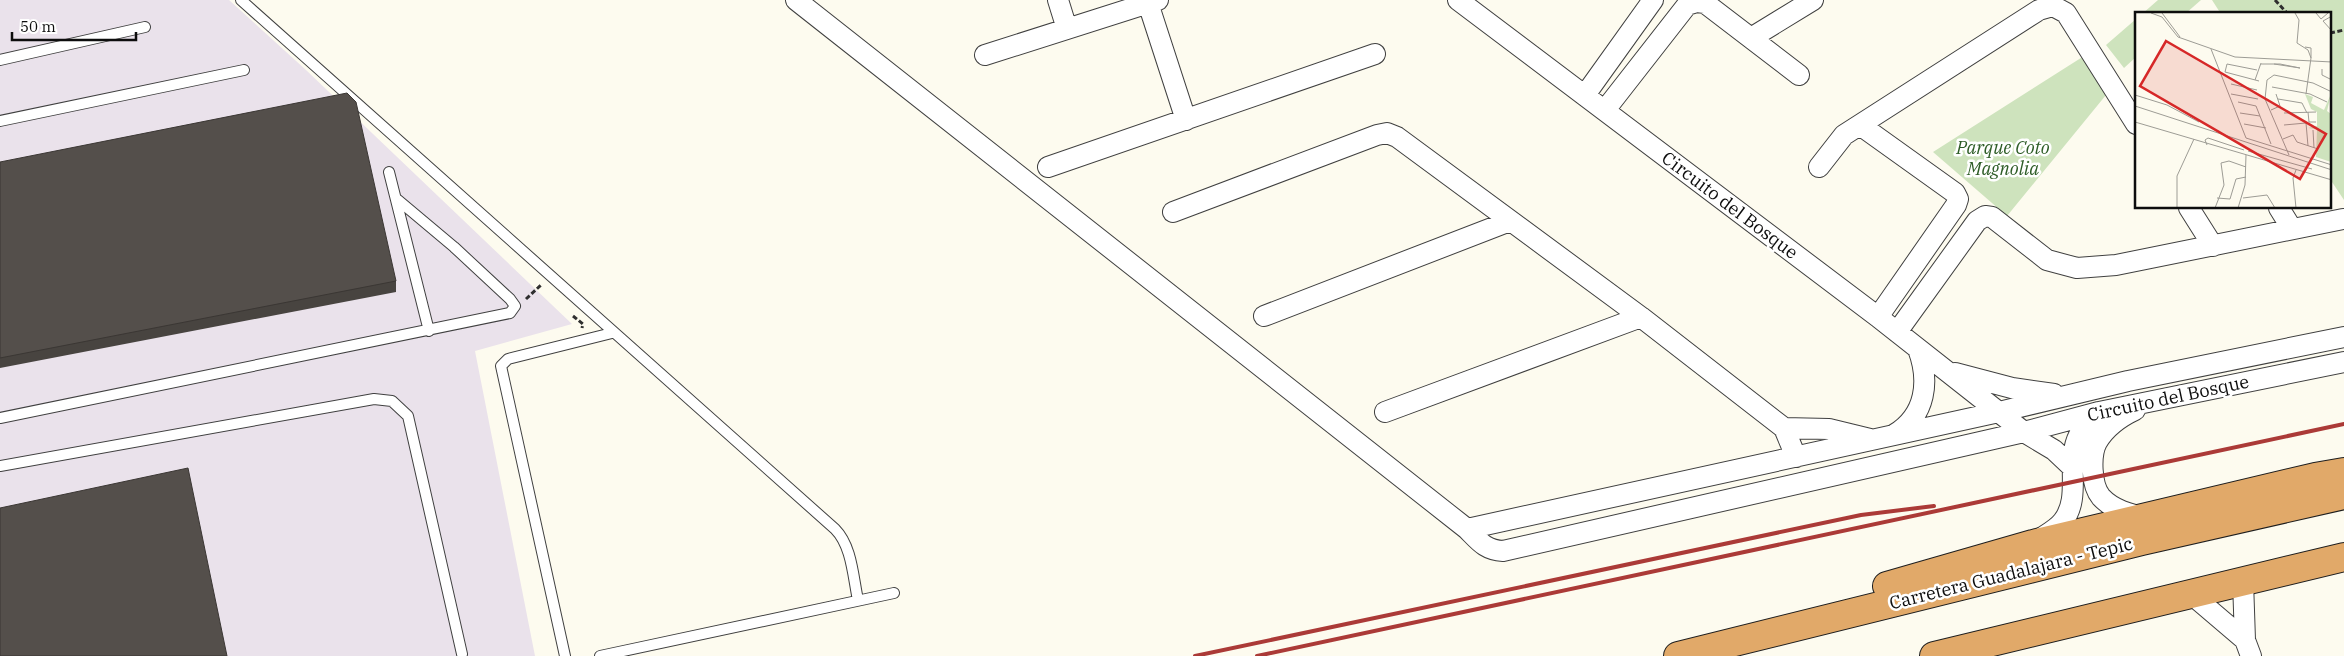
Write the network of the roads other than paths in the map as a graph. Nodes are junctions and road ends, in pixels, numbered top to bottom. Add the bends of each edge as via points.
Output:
1 (241, 0) edge
2 (796, 0) edge
3 (1058, 0) edge
4 (1458, 0) edge
5 (1653, 0) edge
6 (1813, 0) edge
7 (1153, 2) edge
8 (145, 27) dead end
9 (1067, 29) junction
10 (1752, 38) junction
11 (1375, 54) dead end
12 (985, 56) dead end
13 (0, 60) edge
14 (244, 70) dead end
15 (1799, 75) dead end
16 (1584, 95) junction
17 (1605, 110) junction
18 (1186, 120) junction
19 (0, 121) edge
20 (2135, 122) edge
21 (1860, 125) junction
22 (1819, 167) dead end
23 (1048, 168) dead end
24 (389, 172) dead end
25 (398, 200) junction
26 (2190, 209) edge
27 (2280, 209) edge
28 (1173, 212) dead end
29 (2342, 219) dead end
30 (1510, 221) junction
31 (2292, 229) junction
32 (2213, 246) junction
33 (1264, 316) dead end
34 (1641, 317) junction
35 (1878, 317) junction
36 (429, 331) junction
37 (1897, 332) junction
38 (612, 333) junction
39 (2344, 337) edge
40 (1918, 349) junction
41 (2344, 362) edge
42 (1944, 369) junction
43 (2171, 372) junction
44 (2076, 393) junction
45 (2154, 400) junction
46 (1385, 412) dead end
47 (1999, 412) junction
48 (2099, 412) junction
49 (0, 418) edge
50 (1784, 428) junction
51 (2024, 432) junction
52 (1883, 438) junction
53 (1796, 457) junction
54 (0, 466) edge
55 (2072, 467) junction
56 (2344, 472) edge
57 (2344, 495) edge
58 (2156, 516) junction
59 (1467, 529) junction
60 (2033, 544) junction
61 (2344, 557) edge
62 (2242, 581) junction
63 (894, 593) dead end
64 (2191, 594) junction
65 (858, 600) junction
66 (1705, 648) junction
67 (2248, 648) edge
68 (462, 654) dead end
69 (565, 656) edge
70 (600, 656) edge
71 (1678, 656) edge
72 (1934, 656) edge

1 - 38 lane
2 - 59 street
3 - 9 street
4 - 16 street, Circuito del Bosque
5 - 16 street
6 - 10 street
7 - 9 street
7 - 18 street
8 - 13 lane
9 - 12 street
10 - 15 street
10 - 17 street via 1705,3 1687,5
11 - 18 street
14 - 19 lane
16 - 17 street, Circuito del Bosque
17 - 35 street, Circuito del Bosque
18 - 23 street
20 - 21 street via 2066,13 2054,6 2039,10
21 - 22 street via 1844,135
21 - 35 street via 1956,193 1958,198
24 - 25 lane
25 - 36 lane
25 - 36 lane via 454,247 515,306 510,313
26 - 32 street
27 - 31 street
28 - 30 street via 1377,134 1387,133 1397,137
29 - 31 street
30 - 33 street
30 - 34 street
31 - 32 street
32 - 37 street via 2116,265 2077,268 2047,260 1985,216 1977,221
34 - 46 street
34 - 50 street
35 - 37 street, Circuito del Bosque
36 - 49 lane
37 - 40 street, Circuito del Bosque
38 - 65 lane via 842,536
38 - 69 lane via 508,359 500,366
39 - 43 street, Circuito del Bosque
40 - 42 street, Circuito del Bosque
40 - 52 street via 1926,381 1923,398 1906,427
41 - 45 street, Circuito del Bosque
42 - 44 street via 2046,395
42 - 47 street, Circuito del Bosque
43 - 44 street, Circuito del Bosque
43 - 48 street via 2132,390
44 - 47 street, Circuito del Bosque
45 - 48 street, Circuito del Bosque
45 - 58 street via 2122,416 2105,430 2092,455 2092,469 2100,496 2128,513
47 - 51 street, Circuito del Bosque
47 - 52 street
48 - 51 street, Circuito del Bosque
48 - 55 street via 2079,435
50 - 52 street via 1829,429
50 - 53 street
51 - 55 street via 2054,450
51 - 59 street via 1503,551 1485,547
52 - 53 street
53 - 59 street
54 - 68 lane via 374,399 392,401 408,416
55 - 60 street via 2070,508 2059,525
56 - 58 highway
57 - 66 highway, Carretera Guadalajara - Tepic
58 - 60 highway
60 - 66 highway via 1816,606
61 - 62 highway
62 - 64 highway
62 - 67 street
63 - 65 lane
64 - 67 street
64 - 72 highway
65 - 70 lane
66 - 71 highway, Carretera Guadalajara - Tepic

